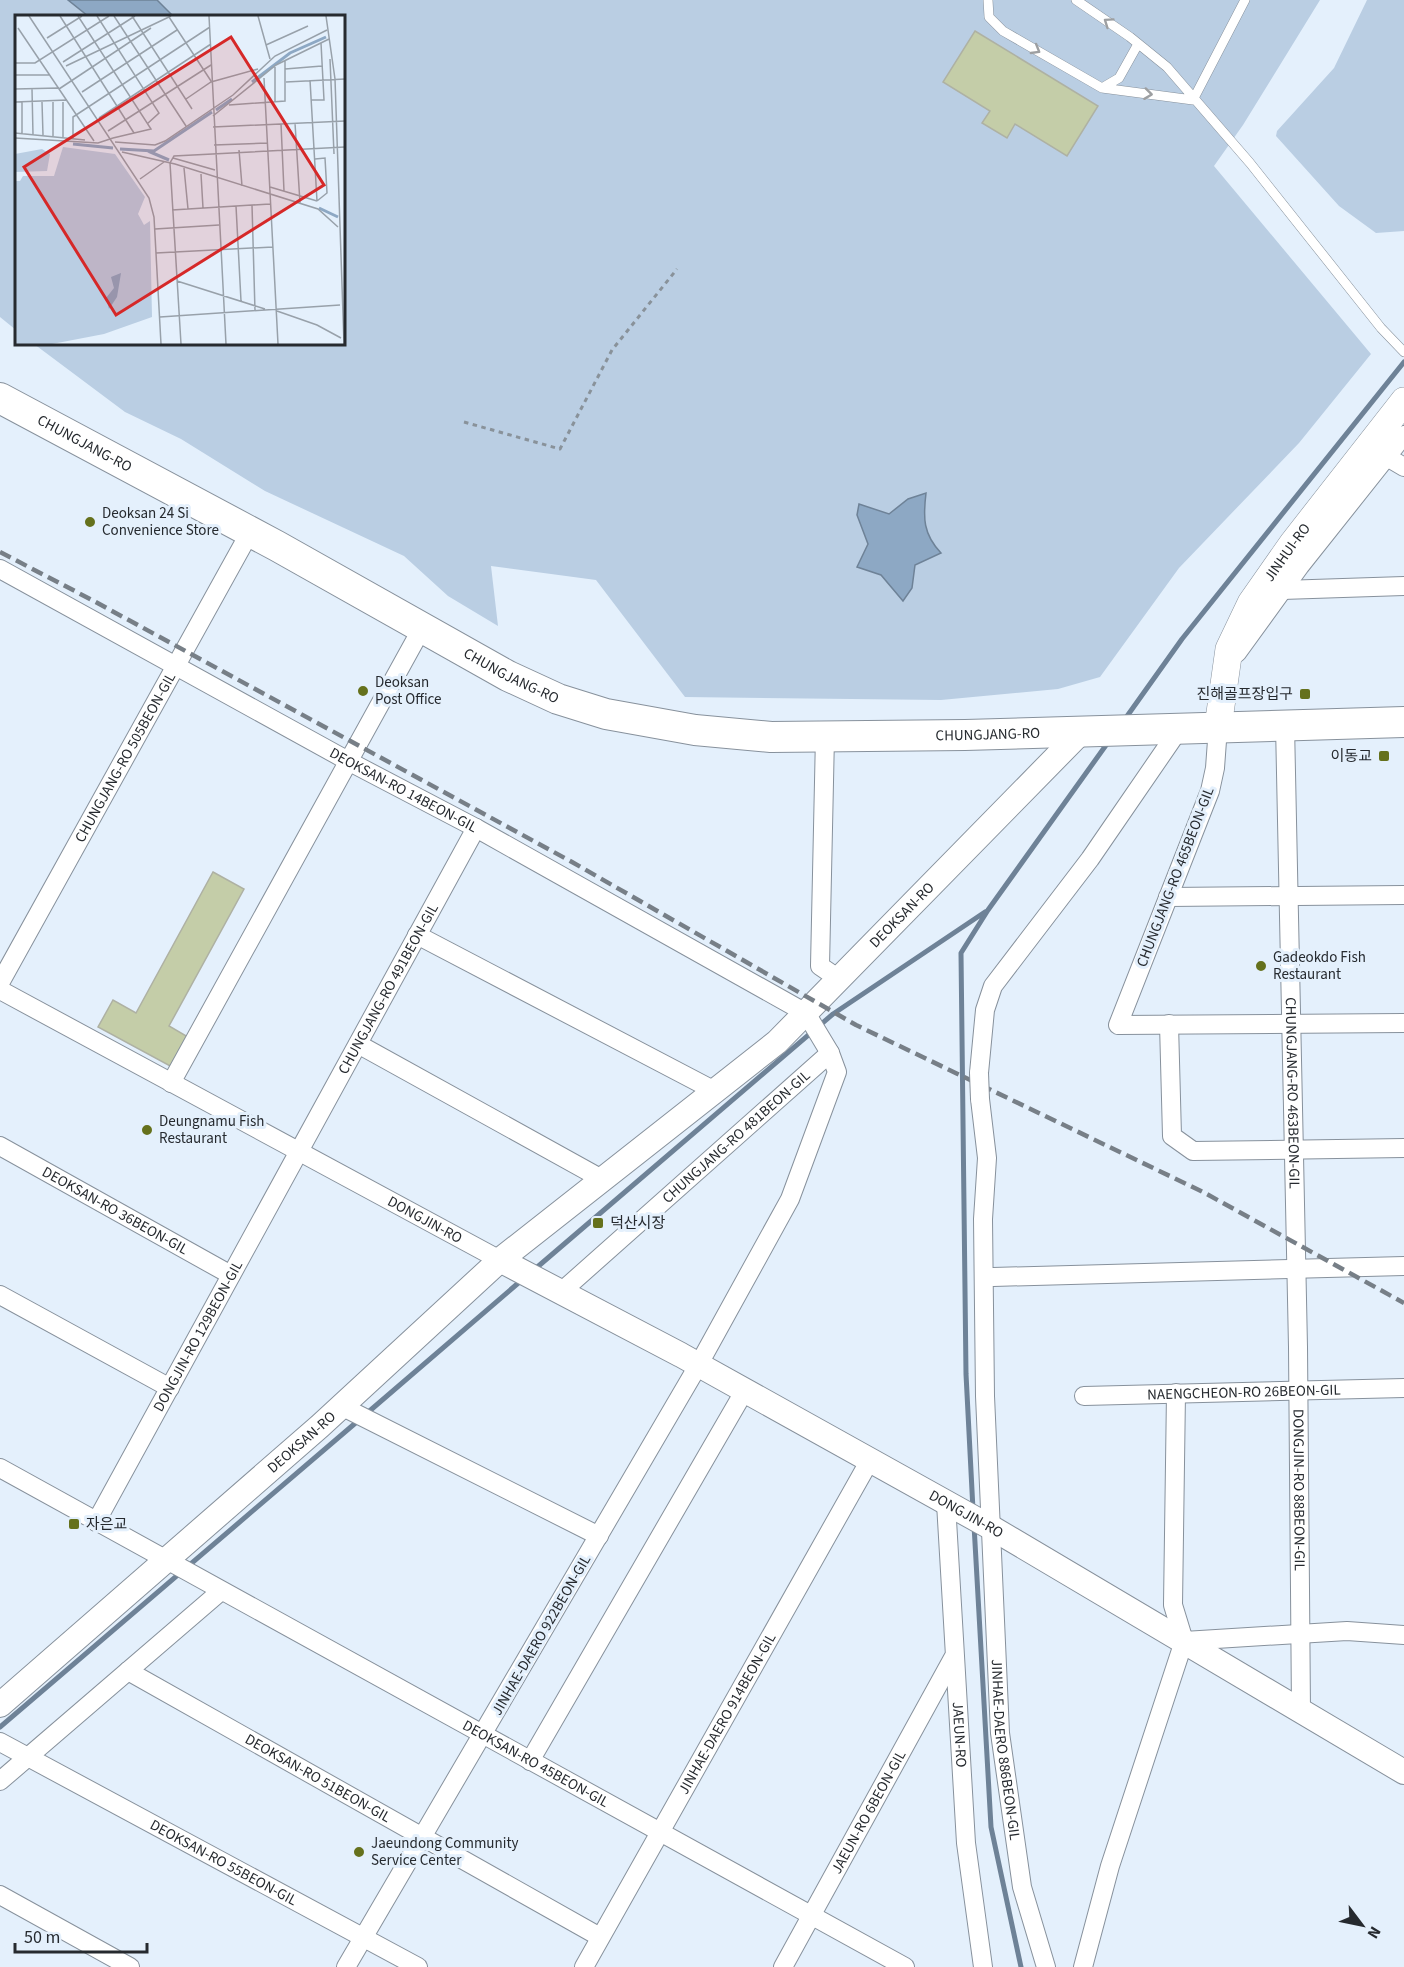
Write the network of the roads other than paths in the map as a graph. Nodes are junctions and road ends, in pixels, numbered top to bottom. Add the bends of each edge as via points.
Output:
1 (1076, 0) edge
2 (1245, 0) edge
3 (985, 1) edge
4 (1138, 44) junction
5 (1102, 88) junction
6 (1193, 100) junction
7 (1400, 348) edge
8 (0, 398) edge
9 (1404, 401) edge
10 (1404, 435) edge
11 (1387, 457) junction
12 (1404, 468) edge
13 (250, 532) junction
14 (0, 569) edge
15 (1404, 586) edge
16 (1282, 591) junction
17 (422, 628) junction
18 (177, 664) junction
19 (1224, 671) junction
20 (1404, 722) edge
21 (1285, 725) junction
22 (1218, 727) junction
23 (1176, 728) junction
24 (1082, 731) junction
25 (825, 736) junction
26 (350, 762) junction
27 (476, 828) junction
28 (1404, 895) edge
29 (1289, 896) junction
30 (1168, 897) junction
31 (417, 935) junction
32 (839, 979) junction
33 (0, 983) edge
34 (0, 990) edge
35 (806, 1013) junction
36 (1404, 1023) edge
37 (1169, 1024) junction
38 (1291, 1024) junction
39 (358, 1044) junction
40 (830, 1053) junction
41 (171, 1083) junction
42 (715, 1090) junction
43 (0, 1146) edge
44 (1404, 1148) edge
45 (1294, 1150) junction
46 (299, 1152) junction
47 (602, 1179) junction
48 (1296, 1243) joint
49 (500, 1260) junction
50 (1404, 1266) edge
51 (1296, 1269) junction
52 (231, 1275) junction
53 (993, 1277) dead end
54 (561, 1292) junction
55 (0, 1295) edge
56 (690, 1360) junction
57 (170, 1388) junction
58 (1404, 1388) edge
59 (1299, 1389) junction
60 (746, 1390) junction
61 (1176, 1393) junction
62 (1084, 1396) dead end
63 (341, 1406) junction
64 (870, 1460) junction
65 (0, 1468) edge
66 (946, 1503) junction
67 (96, 1522) junction
68 (992, 1528) junction
69 (599, 1536) junction
70 (167, 1561) junction
71 (221, 1590) junction
72 (1301, 1634) junction
73 (1404, 1635) edge
74 (1184, 1641) junction
75 (953, 1658) junction
76 (128, 1671) junction
77 (0, 1705) edge
78 (1301, 1711) junction
79 (482, 1734) junction
80 (0, 1742) edge
81 (28, 1757) junction
82 (530, 1761) junction
83 (1404, 1772) edge
84 (0, 1781) edge
85 (660, 1832) junction
86 (422, 1837) junction
87 (0, 1895) edge
88 (811, 1915) junction
89 (600, 1937) junction
90 (363, 1938) junction
91 (130, 1967) edge
92 (346, 1967) edge
93 (418, 1967) edge
94 (584, 1967) edge
95 (783, 1967) edge
96 (905, 1967) edge
97 (983, 1967) edge
98 (1046, 1967) edge
99 (1083, 1967) edge

4 -> 1 lane
2 - 6 lane
3 -> 5 lane via 989,17 1003,31
4 - 5 lane via 1119,78
4 - 6 lane via 1167,67
5 -> 6 lane
6 - 7 lane via 1250,163
8 - 13 main road, CHUNGJANG-RO
9 - 19 main road, JINHUI-RO via 1251,603 1229,649
10 - 11 street
11 - 12 street
11 - 16 street
13 - 17 main road, CHUNGJANG-RO
13 - 18 street, CHUNGJANG-RO 505BEON-GIL
14 - 18 street, DEOKSAN-RO 14BEON-GIL
15 - 16 street
16 - 19 street
17 - 25 main road, CHUNGJANG-RO via 517,680 582,708 695,730 771,737
17 - 26 street
18 - 26 street, DEOKSAN-RO 14BEON-GIL
18 - 33 street, CHUNGJANG-RO 505BEON-GIL
19 - 22 main road, JINHUI-RO
20 - 21 main road
21 - 22 main road
21 - 29 street, CHUNGJANG-RO 463BEON-GIL
22 - 23 main road
22 - 30 street, CHUNGJANG-RO 465BEON-GIL via 1210,791
23 - 24 main road, CHUNGJANG-RO
23 - 68 street, JINHAE-DAERO 886BEON-GIL, bridge via 1090,859 993,986 984,1010 979,1073 987,1158 983,1292
24 - 25 main road, CHUNGJANG-RO
24 - 32 street, DEOKSAN-RO
25 - 32 street via 820,966
26 - 27 street, DEOKSAN-RO 14BEON-GIL
26 - 41 street
27 - 31 street, CHUNGJANG-RO 491BEON-GIL
27 - 35 street, DEOKSAN-RO 14BEON-GIL
28 - 29 street
29 - 30 street
29 - 38 street, CHUNGJANG-RO 463BEON-GIL
30 - 37 street, CHUNGJANG-RO 465BEON-GIL via 1118,1025
31 - 39 street, CHUNGJANG-RO 491BEON-GIL
31 - 42 street
32 - 35 street, DEOKSAN-RO
34 - 41 street, DONGJIN-RO
35 - 40 street, CHUNGJANG-RO 481BEON-GIL
35 - 42 street, DEOKSAN-RO via 777,1042
36 - 38 street
37 - 38 street
37 - 45 street via 1172,1136 1193,1151
38 - 45 street, CHUNGJANG-RO 463BEON-GIL
39 - 46 street, CHUNGJANG-RO 491BEON-GIL
39 - 47 street
40 - 54 street, CHUNGJANG-RO 481BEON-GIL
40 - 56 street, CHUNGJANG-RO 481BEON-GIL via 837,1072 790,1199
41 - 46 street, DONGJIN-RO
42 - 47 street, DEOKSAN-RO
43 - 52 street, DEOKSAN-RO 36BEON-GIL
44 - 45 street
45 - 48 street, CHUNGJANG-RO 463BEON-GIL
46 - 49 street, DONGJIN-RO
46 - 52 street, DONGJIN-RO 129BEON-GIL
47 - 49 street, DEOKSAN-RO
48 - 51 street, DONGJIN-RO 88BEON-GIL
49 - 54 street, DONGJIN-RO
49 - 63 street, DEOKSAN-RO
50 - 51 street
51 - 53 street
51 - 59 street, DONGJIN-RO 88BEON-GIL
52 - 57 street, DONGJIN-RO 129BEON-GIL
54 - 56 street, DONGJIN-RO
55 - 57 street
56 - 60 street, DONGJIN-RO
56 - 69 street, JINHAE-DAERO 922BEON-GIL
57 - 67 street, DONGJIN-RO 129BEON-GIL
58 - 59 street, NAENGCHEON-RO 26BEON-GIL
59 - 61 street, NAENGCHEON-RO 26BEON-GIL
59 - 72 street, DONGJIN-RO 88BEON-GIL
60 - 64 street, DONGJIN-RO
60 - 82 street
61 - 62 street, NAENGCHEON-RO 26BEON-GIL
61 - 74 street via 1173,1605
63 - 69 street
63 - 70 street, DEOKSAN-RO
64 - 66 street, DONGJIN-RO
64 - 85 street, JINHAE-DAERO 914BEON-GIL
65 - 67 street, DEOKSAN-RO 45BEON-GIL
66 - 68 street, DONGJIN-RO
66 - 75 street, JAEUN-RO
67 - 70 street, DEOKSAN-RO 45BEON-GIL
68 - 74 street, DONGJIN-RO
68 - 98 street, JINHAE-DAERO 886BEON-GIL via 1000,1733 1022,1887
69 - 79 street, JINHAE-DAERO 922BEON-GIL
70 - 71 street, DEOKSAN-RO 45BEON-GIL
70 - 77 street, DEOKSAN-RO
71 - 76 street
71 - 79 street, DEOKSAN-RO 45BEON-GIL
72 - 73 street via 1347,1631
72 - 74 street
72 - 78 street, DONGJIN-RO 88BEON-GIL
74 - 78 street, DONGJIN-RO
74 - 99 street via 1110,1866
75 - 88 street, JAEUN-RO 6BEON-GIL
75 - 97 street, JAEUN-RO via 966,1844
76 - 81 street
76 - 86 street, DEOKSAN-RO 51BEON-GIL
78 - 83 street, DONGJIN-RO
79 - 82 street, DEOKSAN-RO 45BEON-GIL
79 - 86 street, JINHAE-DAERO 922BEON-GIL
80 - 81 street, DEOKSAN-RO 55BEON-GIL
81 - 84 street
81 - 90 street, DEOKSAN-RO 55BEON-GIL
82 - 85 street, DEOKSAN-RO 45BEON-GIL
85 - 88 street, DEOKSAN-RO 45BEON-GIL
85 - 89 street, JINHAE-DAERO 914BEON-GIL
86 - 89 street, DEOKSAN-RO 51BEON-GIL
86 - 90 street, JINHAE-DAERO 922BEON-GIL
87 - 91 street
88 - 95 street, JAEUN-RO 6BEON-GIL
88 - 96 street, DEOKSAN-RO 45BEON-GIL
89 - 94 street, JINHAE-DAERO 914BEON-GIL
90 - 92 street, JINHAE-DAERO 922BEON-GIL
90 - 93 street, DEOKSAN-RO 55BEON-GIL

